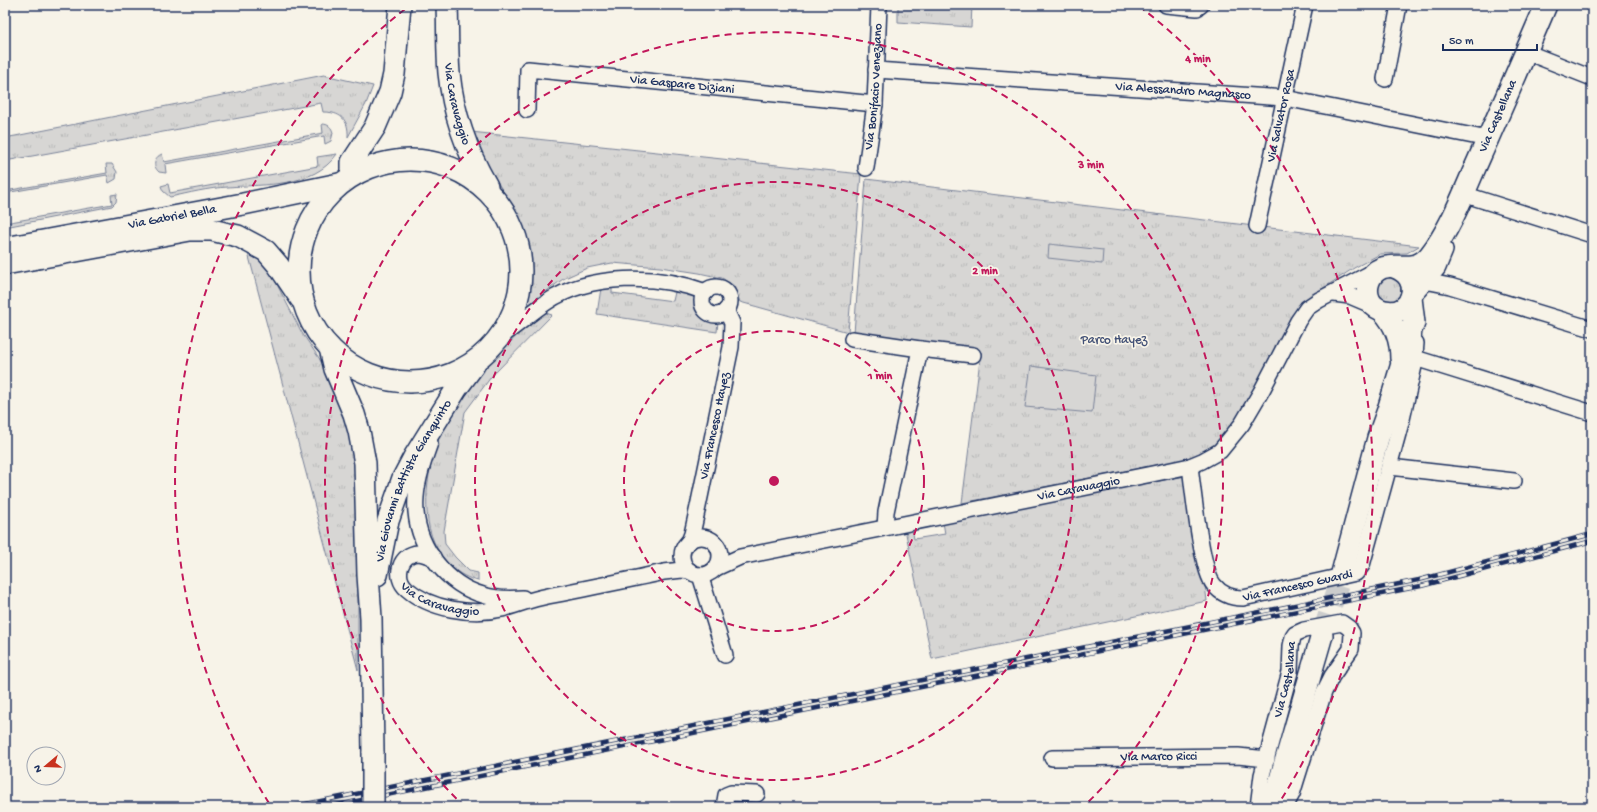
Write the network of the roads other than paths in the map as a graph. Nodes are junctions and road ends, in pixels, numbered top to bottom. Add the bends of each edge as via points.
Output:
1 (396, 5) edge
2 (400, 5) edge
3 (447, 5) edge
4 (879, 5) edge
5 (1166, 5) edge
6 (1201, 5) edge
7 (1305, 5) edge
8 (1399, 5) edge
9 (1546, 5) edge
10 (398, 37) junction
11 (1526, 52) junction
12 (876, 70) junction
13 (1592, 78) edge
14 (1385, 79) dead end
15 (1285, 98) junction
16 (875, 104) junction
17 (527, 110) dead end
18 (1488, 139) junction
19 (866, 168) dead end
20 (346, 180) junction
21 (1463, 194) junction
22 (492, 196) junction
23 (1257, 226) dead end
24 (1448, 226) junction
25 (1592, 235) edge
26 (5, 248) edge
27 (1442, 252) junction
28 (5, 264) edge
29 (1386, 268) junction
30 (1454, 287) junction
31 (1414, 291) junction
32 (1334, 294) junction
33 (303, 301) junction
34 (1379, 309) junction
35 (1592, 329) edge
36 (500, 337) junction
37 (852, 338) dead end
38 (330, 348) junction
39 (920, 349) junction
40 (973, 355) dead end
41 (483, 356) junction
42 (1408, 363) junction
43 (441, 412) junction
44 (1592, 413) edge
45 (1190, 466) junction
46 (1390, 466) junction
47 (1514, 481) dead end
48 (885, 528) junction
49 (689, 542) junction
50 (719, 550) junction
51 (433, 557) junction
52 (740, 557) junction
53 (691, 568) junction
54 (716, 568) junction
55 (1342, 573) tunnel mouth
56 (536, 598) junction
57 (371, 618) junction
58 (1322, 635) tunnel mouth
59 (725, 655) dead end
60 (1052, 758) dead end
61 (1266, 758) junction
62 (757, 794) dead end
63 (373, 807) edge
64 (724, 807) edge
65 (1258, 807) edge
66 (1272, 807) edge
67 (1285, 807) edge

1 - 10 main road
2 - 10 main road
3 - 22 main road, Via Caravaggio via 449,72 456,111 474,162
4 - 12 street, Via Bonifacio Veneziano
5 - 6 street via 1198,8
7 - 15 street, Via Salvator Rosa
8 - 14 street
9 - 11 main road, Via Castellana
10 - 20 main road via 390,92 375,127 352,162
11 - 13 street
11 - 18 main road, Via Castellana
12 - 15 street, Via Alessandro Magnasco
12 - 16 street, Via Bonifacio Veneziano
15 - 18 street, Via Alessandro Magnasco
15 - 23 street, Via Salvator Rosa
16 - 17 street, Via Gaspare Diziani via 528,69
16 - 19 street, Via Bonifacio Veneziano
18 - 21 main road, Via Castellana
20 - 22 main road via 367,167 383,162 417,159 434,162 466,174
20 - 26 main road, Via Gabriel Bella via 248,203
20 - 33 main road via 328,195 318,208 304,237 298,269
21 - 24 main road, Via Castellana
21 - 25 street
22 - 36 main road via 512,227 520,252 521,268 518,300
24 - 27 main road, Via Castellana
24 - 29 main road, Via Castellana via 1431,253 1422,262
27 - 30 street via 1445,276
27 - 31 main road, Via Castellana via 1435,267
28 - 33 main road, Via Gabriel Bella via 190,230 212,230 238,236 266,252
29 - 31 main road via 1403,271 1409,276
29 - 32 street, Via Caravaggio
29 - 34 main road via 1371,276 1368,286 1368,297
30 - 31 street via 1430,282
30 - 35 street
31 - 34 main road, Via Castellana via 1406,306 1399,310 1390,312
31 - 42 main road via 1414,324 1411,330
32 - 34 street via 1354,298
32 - 45 street, Via Caravaggio via 1313,304 1302,315 1253,406 1227,444 1212,456
33 - 38 main road via 309,318
34 - 42 main road via 1390,319
36 - 41 main road
36 - 49 street, Via Francesco Hayez via 546,302 567,292 617,279 656,280 694,287 706,292 716,287 724,290 729,297 726,310 732,323 731,347
37 - 39 street
38 - 41 main road via 346,362 364,372 384,379 405,382 426,381 446,376
38 - 57 main road, Via Giovanni Battista Gianquinto via 335,369 354,414 365,463
39 - 40 street
39 - 48 street via 886,512
41 - 43 main road, Via Giovanni Battista Gianquinto via 462,380
42 - 44 street
42 - 46 street, Via Francesco Guardi via 1402,419
42 - 55 main road via 1378,438
43 - 51 street, Via Caravaggio via 422,466 416,503 423,538
43 - 57 main road, Via Giovanni Battista Gianquinto via 414,457 395,499 382,549
45 - 46 street, Via Francesco Guardi via 1208,576 1218,590 1237,598 1356,573 1362,566
45 - 48 street, Via Caravaggio
46 - 47 street
48 - 52 street, Via Caravaggio
49 - 50 street via 700,537 706,538
49 - 53 street, Via Caravaggio via 683,552
50 - 52 street
50 - 54 street
51 - 56 street, Via Caravaggio via 442,570 458,583 481,595 498,598
51 - 56 street, Via Caravaggio via 422,553 413,554 404,559 400,568 402,584 425,600 457,610 484,611
52 - 54 street, Via Caravaggio
53 - 54 street, Via Caravaggio via 712,572
53 - 56 street, Via Caravaggio
53 - 59 street
57 - 63 main road, Via Giovanni Battista Gianquinto, bridge
58 - 66 main road, Via Castellana
60 - 61 street, Via Marco Ricci
61 - 65 street, Via Castellana
61 - 67 street, Via Castellana via 1290,672 1293,637 1300,631 1310,628 1338,622 1346,624 1352,633 1351,649 1324,692 1292,794
62 - 64 street via 731,793 726,795

